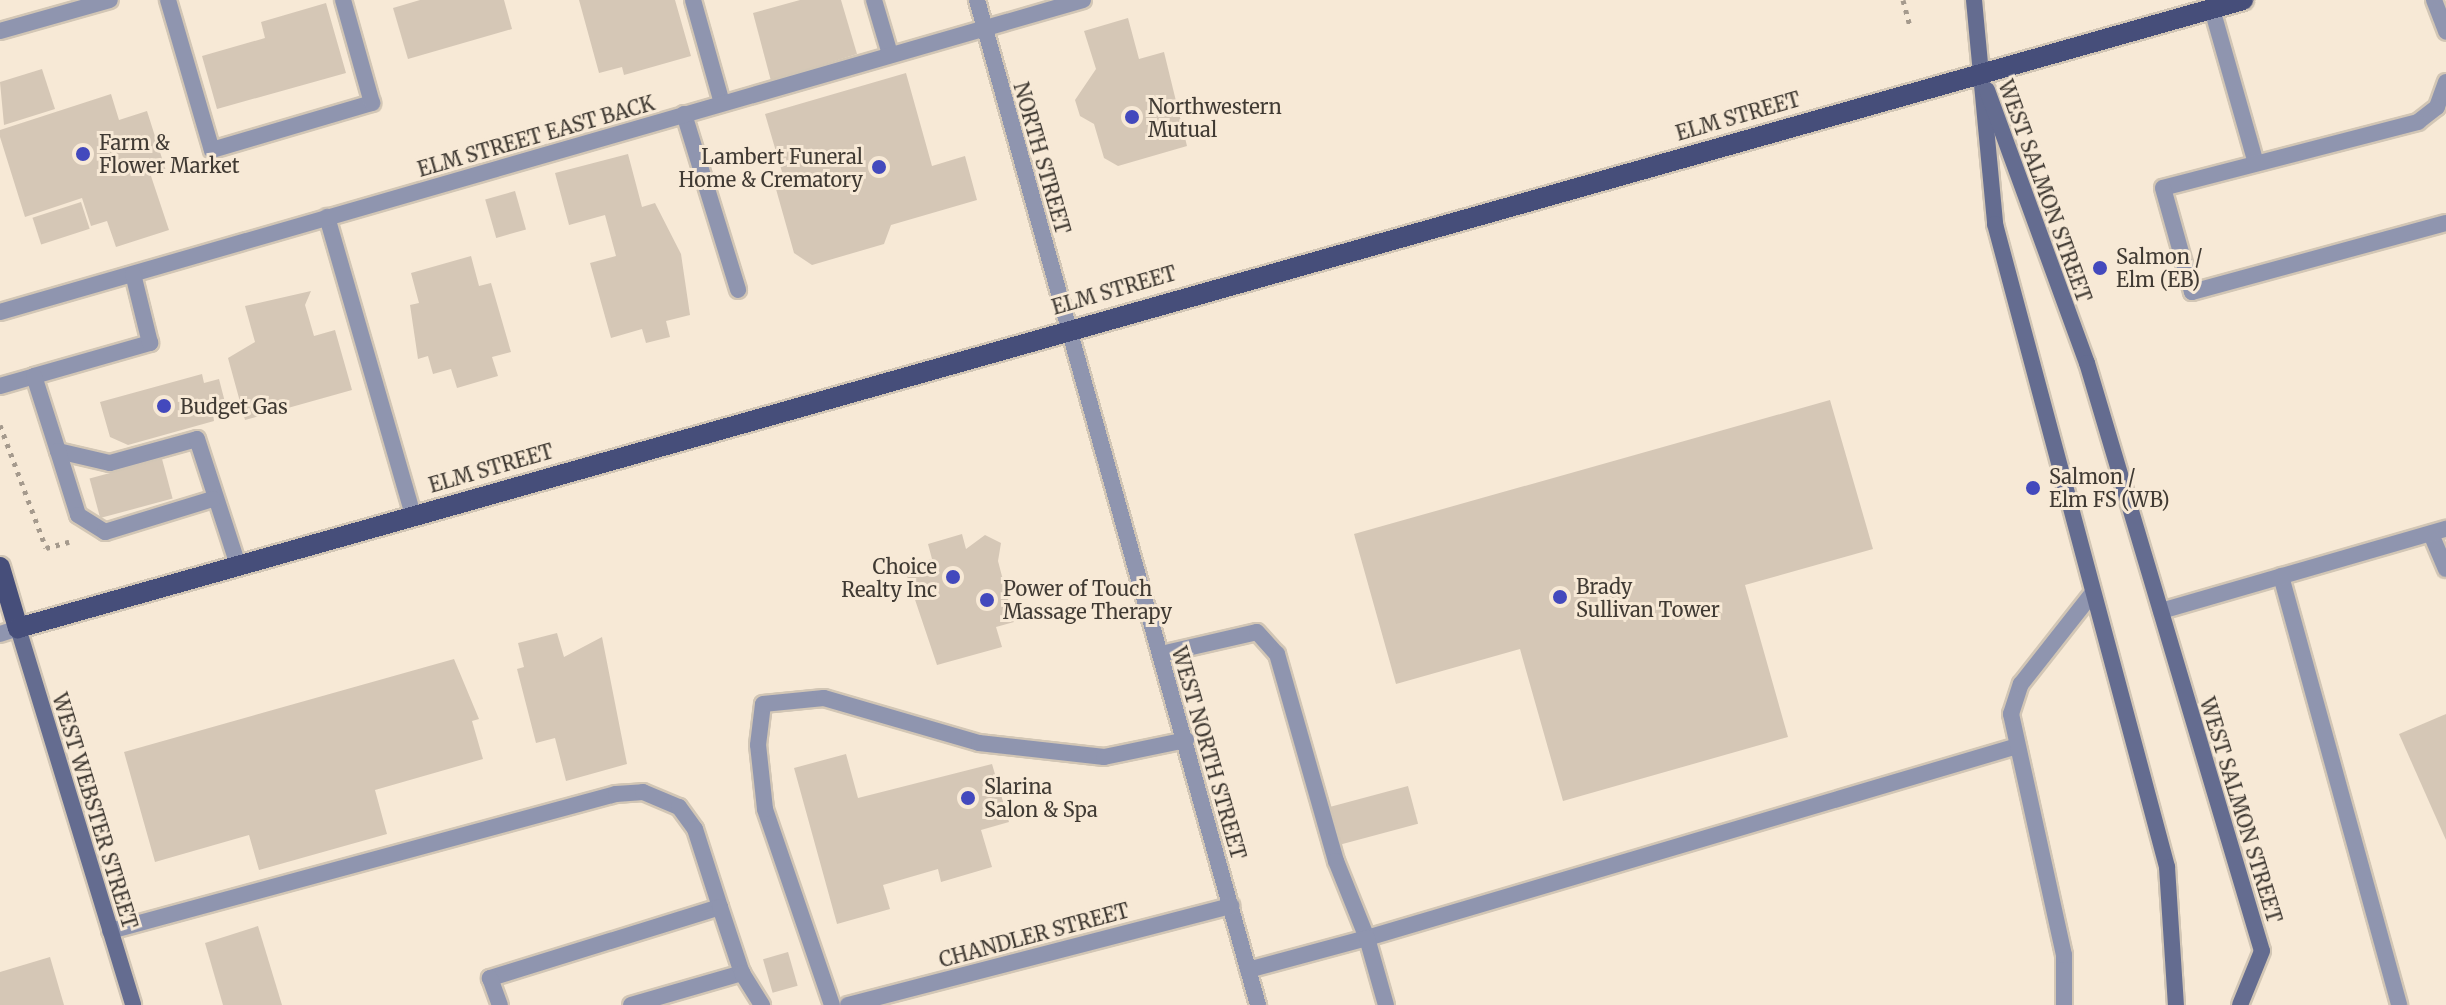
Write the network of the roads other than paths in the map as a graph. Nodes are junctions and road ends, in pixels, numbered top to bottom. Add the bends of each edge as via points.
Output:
1 (110, 0) edge
2 (168, 0) edge
3 (343, 0) edge
4 (693, 0) edge
5 (874, 0) edge
6 (977, 0) edge
7 (1083, 0) edge
8 (1974, 0) edge
9 (2243, 0) edge
10 (2434, 0) edge
11 (2212, 9) junction
12 (984, 27) junction
13 (0, 31) edge
14 (2446, 32) edge
15 (890, 54) junction
16 (1981, 74) junction
17 (2446, 82) edge
18 (722, 103) junction
19 (684, 114) junction
20 (2256, 163) junction
21 (327, 217) junction
22 (2446, 223) edge
23 (133, 274) junction
24 (738, 290) dead end
25 (0, 312) edge
26 (1068, 327) junction
27 (34, 376) junction
28 (0, 386) edge
29 (58, 451) junction
30 (213, 499) junction
31 (413, 515) junction
32 (2438, 532) edge
33 (238, 565) junction
34 (0, 567) edge
35 (2446, 569) edge
36 (2281, 576) junction
37 (2091, 595) junction
38 (2161, 611) junction
39 (9, 631) edge
40 (1161, 654) junction
41 (1186, 740) junction
42 (2014, 747) junction
43 (1231, 906) junction
44 (720, 907) junction
45 (110, 931) junction
46 (1367, 938) junction
47 (1248, 970) junction
48 (742, 973) junction
49 (133, 1005) edge
50 (500, 1005) edge
51 (631, 1005) edge
52 (762, 1005) edge
53 (832, 1005) edge
54 (848, 1005) edge
55 (1258, 1005) edge
56 (1386, 1005) edge
57 (2064, 1005) edge
58 (2176, 1005) edge
59 (2240, 1005) edge
60 (2399, 1005) edge

1 - 13 street
2 - 3 street via 212,150 372,103
4 - 18 street
5 - 15 street
6 - 12 street, NORTH STREET
7 - 12 street, ELM STREET EAST BACK
8 - 16 main road
9 - 11 main road, ELM STREET
10 - 14 street
11 - 16 main road, ELM STREET
11 - 20 street
12 - 15 street, ELM STREET EAST BACK
12 - 26 street, NORTH STREET
15 - 18 street, ELM STREET EAST BACK
16 - 26 main road, ELM STREET
16 - 37 main road, WEST SALMON STREET via 1995,224
16 - 38 main road, WEST SALMON STREET via 2087,363
17 - 20 street via 2437,107 2418,122
18 - 19 street, ELM STREET EAST BACK
19 - 21 street, ELM STREET EAST BACK
19 - 24 street
20 - 22 street via 2163,188 2192,292
21 - 23 street, ELM STREET EAST BACK
21 - 31 street
23 - 25 street, ELM STREET EAST BACK
23 - 27 street via 150,343
26 - 31 main road, ELM STREET
26 - 40 street, WEST NORTH STREET
27 - 28 street
27 - 29 street
29 - 30 street via 110,463 197,439
29 - 30 street via 78,515 105,532
30 - 33 street
31 - 33 main road, ELM STREET
32 - 35 street
32 - 36 street
33 - 39 main road, ELM STREET
34 - 39 main road
36 - 38 street
36 - 60 street
37 - 42 street via 2021,684 2011,714
37 - 58 main road, WEST SALMON STREET via 2167,867
38 - 59 main road, WEST SALMON STREET via 2262,951
39 - 45 main road, WEST WEBSTER STREET
40 - 41 street, WEST NORTH STREET
40 - 46 street via 1257,632 1277,654 1336,861
41 - 43 street, WEST NORTH STREET
41 - 53 street via 1104,757 979,743 824,698 763,704 758,745 765,809
42 - 46 street
42 - 57 street via 2064,955
43 - 47 street, WEST NORTH STREET
43 - 54 street, CHANDLER STREET
44 - 45 street via 695,829 679,807 643,792
44 - 48 street
44 - 50 street via 490,978
45 - 49 main road, WEST WEBSTER STREET
46 - 47 street
46 - 56 street
47 - 55 street, WEST NORTH STREET
48 - 51 street
48 - 52 street

